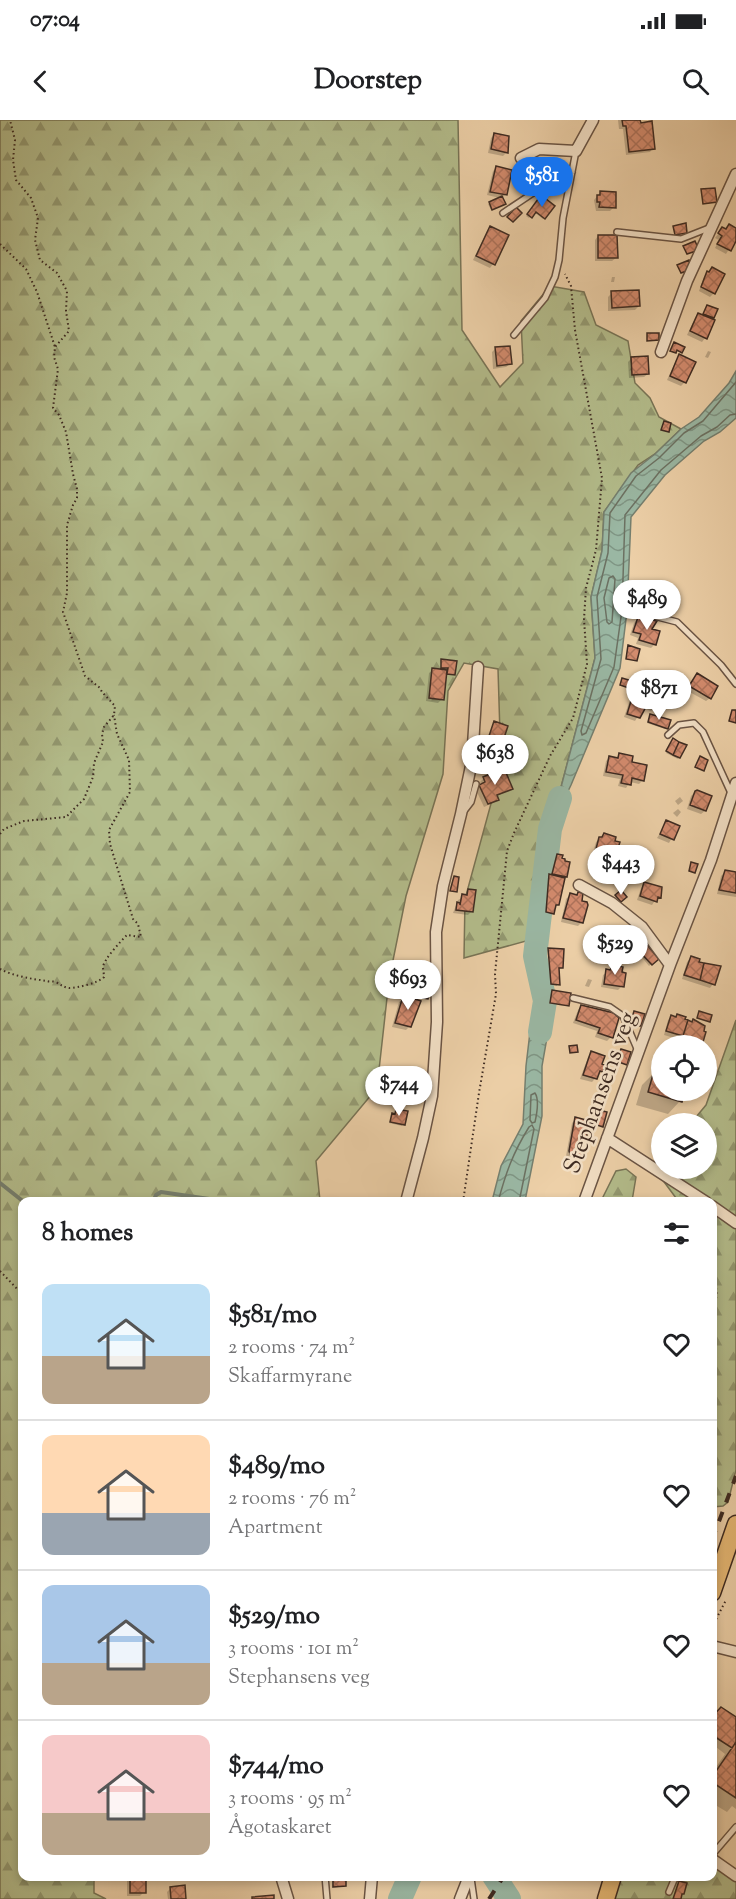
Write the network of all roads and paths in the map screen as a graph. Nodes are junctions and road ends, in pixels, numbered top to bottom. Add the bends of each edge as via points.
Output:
1 (10, 120) edge
2 (593, 120) edge
3 (576, 151) junction
4 (521, 158) dead end
5 (572, 172) junction
6 (736, 174) edge
7 (503, 213) dead end
8 (714, 226) junction
9 (617, 232) dead end
10 (0, 244) edge
11 (559, 260) junction
12 (514, 335) dead end
13 (55, 347) junction
14 (661, 352) dead end
15 (650, 615) dead end
16 (478, 667) dead end
17 (736, 684) edge
18 (114, 715) junction
19 (668, 735) dead end
20 (736, 783) edge
21 (477, 784) dead end
22 (732, 795) junction
23 (461, 814) junction
24 (0, 834) edge
25 (579, 885) dead end
26 (436, 964) junction
27 (669, 964) junction
28 (0, 969) edge
29 (406, 992) dead end
30 (573, 999) dead end
31 (638, 1052) junction
32 (607, 1138) junction
33 (406, 1197) edge
34 (464, 1197) edge
35 (586, 1197) edge
36 (698, 1197) edge
37 (717, 1210) edge
38 (736, 1223) edge
39 (0, 1271) edge
40 (18, 1290) edge
41 (736, 1524) edge
42 (717, 1579) edge
43 (717, 1647) edge
44 (736, 1652) edge
45 (736, 1827) edge
46 (717, 1851) edge
47 (717, 1861) edge
48 (736, 1876) edge
49 (283, 1881) edge
50 (326, 1881) edge
51 (372, 1881) edge
52 (468, 1881) edge
53 (471, 1881) edge
54 (612, 1881) edge
55 (674, 1881) edge
56 (669, 1892) dead end
57 (288, 1899) edge
58 (327, 1899) edge
59 (370, 1899) edge
60 (460, 1899) edge
61 (474, 1899) edge
62 (606, 1899) edge

1 - 13 path via 16,180 31,198 38,218 35,240 40,260 57,273 67,291 69,331
2 - 3 street
3 - 4 street via 539,149
3 - 5 lane
5 - 7 lane
5 - 11 lane
6 - 8 street
8 - 9 lane via 681,239
8 - 14 street via 687,281
10 - 13 path via 26,269
11 - 12 lane via 545,298
11 - 34 path via 571,286 575,330 602,478 596,550 586,588 587,664 573,718 550,756 507,850 496,994
13 - 18 path via 58,369 53,408 66,432 77,489 67,525 67,593 63,612 85,676 115,706
15 - 17 lane via 677,622
16 - 23 street via 472,760
18 - 24 path via 104,727 84,799 66,817 24,821
18 - 28 path via 117,734 129,760 130,792 110,830 110,844 141,937 124,937 103,965 104,977 94,984 62,987 54,981
19 - 22 lane via 679,725 694,723 703,732
20 - 22 street, Stephansens veg
21 - 23 lane
22 - 27 street, Stephansens veg via 711,860
23 - 26 street via 443,886
25 - 27 street via 612,903 642,927
26 - 29 lane via 418,974
26 - 33 street via 432,1096
27 - 31 street, Stephansens veg
30 - 31 lane via 610,1007 623,1016
31 - 32 street, Stephansens veg
32 - 35 street, Stephansens veg
32 - 36 street
37 - 38 street
39 - 40 path
41 - 42 main road
43 - 44 street
45 - 46 lane
47 - 48 street
49 - 57 street
50 - 58 lane
51 - 59 street
52 - 60 street
53 - 61 lane
54 - 62 main road
55 - 56 lane

